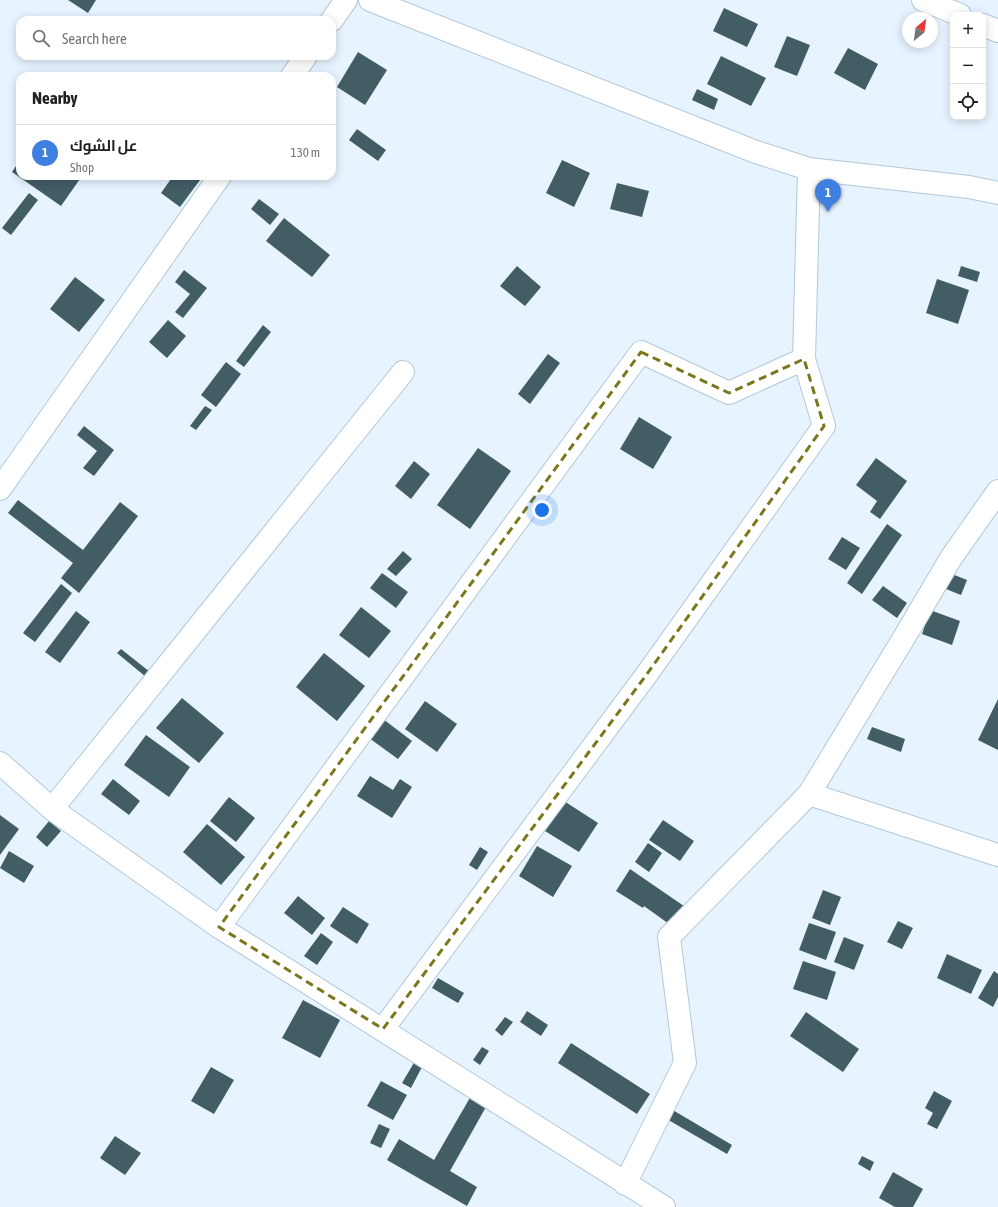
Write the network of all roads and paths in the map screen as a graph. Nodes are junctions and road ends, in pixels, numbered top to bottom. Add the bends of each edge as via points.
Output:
1 (346, 0) edge
2 (370, 0) edge
3 (923, 0) edge
4 (953, 12) edge
5 (335, 16) edge
6 (986, 25) edge
7 (998, 31) edge
8 (303, 60) edge
9 (295, 72) edge
10 (809, 170) junction
11 (217, 180) edge
12 (998, 193) edge
13 (804, 359) junction
14 (403, 372) dead end
15 (0, 489) edge
16 (998, 491) edge
17 (0, 764) edge
18 (809, 794) junction
19 (52, 809) junction
20 (998, 854) edge
21 (219, 928) junction
22 (383, 1029) junction
23 (625, 1184) junction
24 (664, 1207) edge

1 - 5 street
2 - 10 street via 756,152
3 - 4 street
6 - 7 street
8 - 9 street
10 - 12 street via 969,187
10 - 13 street
11 - 15 street
13 - 21 street via 729,393 641,352
13 - 22 street via 824,426 647,674
14 - 19 street
16 - 18 street via 951,558
17 - 19 street
18 - 20 street
18 - 23 street via 669,937 685,1063
19 - 21 street
21 - 22 street
22 - 23 street
23 - 24 street

